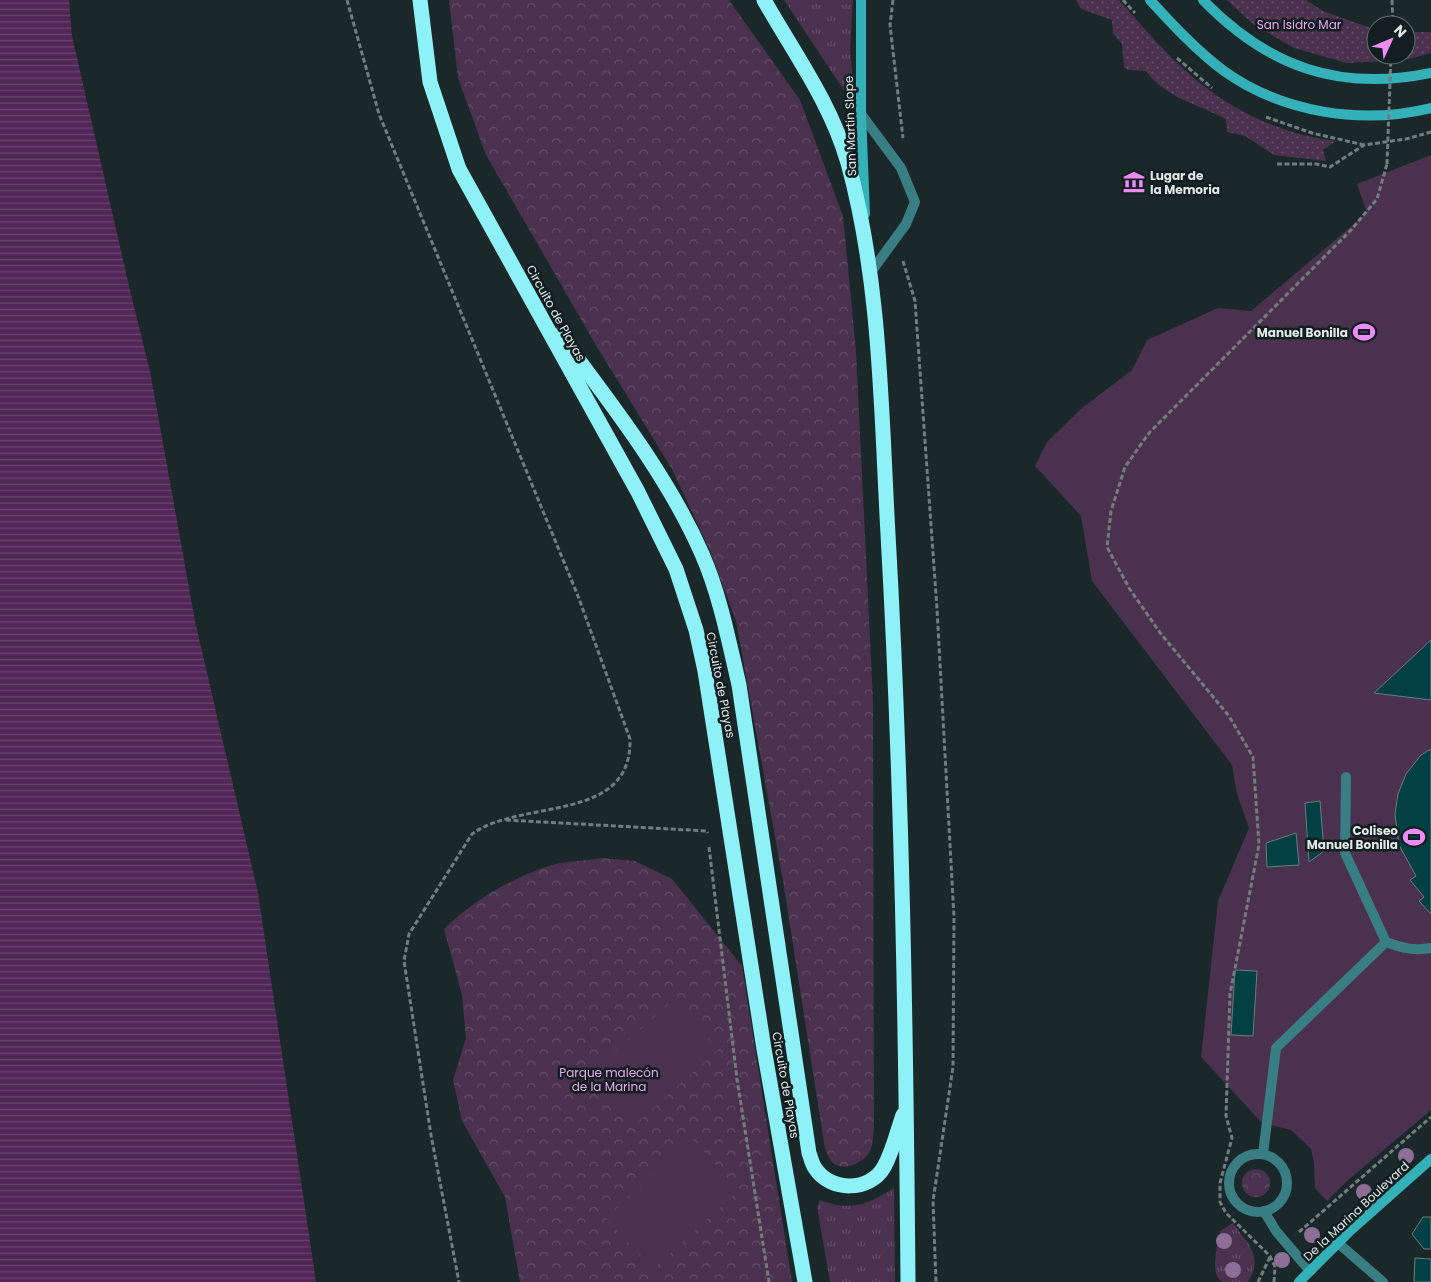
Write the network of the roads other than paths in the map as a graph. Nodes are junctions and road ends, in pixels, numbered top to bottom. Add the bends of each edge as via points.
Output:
1 (420, 0) edge
2 (764, 0) edge
3 (861, 0) edge
4 (1150, 0) edge
5 (1203, 0) edge
6 (1431, 73) edge
7 (1431, 108) edge
8 (861, 114) junction
9 (867, 251) junction
10 (871, 272) junction
11 (522, 283) junction
12 (1346, 777) dead end
13 (1386, 942) junction
14 (1431, 948) edge
15 (907, 1102) junction
16 (1263, 1154) junction
17 (1431, 1159) edge
18 (1264, 1211) junction
19 (1338, 1242) junction
20 (1310, 1271) junction
21 (805, 1282) edge
22 (908, 1282) edge
23 (1299, 1282) edge
24 (1383, 1282) edge

1 - 11 highway, Circuito de Playas via 430,82 442,124 459,169
2 - 9 highway via 811,78 837,132 848,163
3 - 8 main road, San Martin Slope
4 - 7 main road via 1184,36 1225,71 1281,101 1348,115
5 - 6 main road via 1254,45 1309,70 1367,79
8 - 9 main road, San Martin Slope
8 - 10 lane via 901,168 915,202 899,235
9 - 10 highway
10 - 15 highway via 897,691
11 - 15 highway via 665,484 702,555 739,685 814,1167 822,1177 842,1185 862,1184 875,1177 890,1155
11 - 21 highway, Circuito de Playas via 638,492 676,569 696,630
12 - 13 lane via 1345,852
13 - 14 lane via 1403,949
13 - 16 lane via 1276,1048
15 - 22 highway
16 - 18 lane via 1281,1164 1287,1182 1281,1201
16 - 18 lane via 1243,1157 1230,1173 1229,1183 1231,1193 1240,1205 1254,1212
17 - 19 main road, De la Marina Boulevard
18 - 20 lane
19 - 20 main road, De la Marina Boulevard
19 - 24 lane
20 - 23 main road, De la Marina Boulevard

